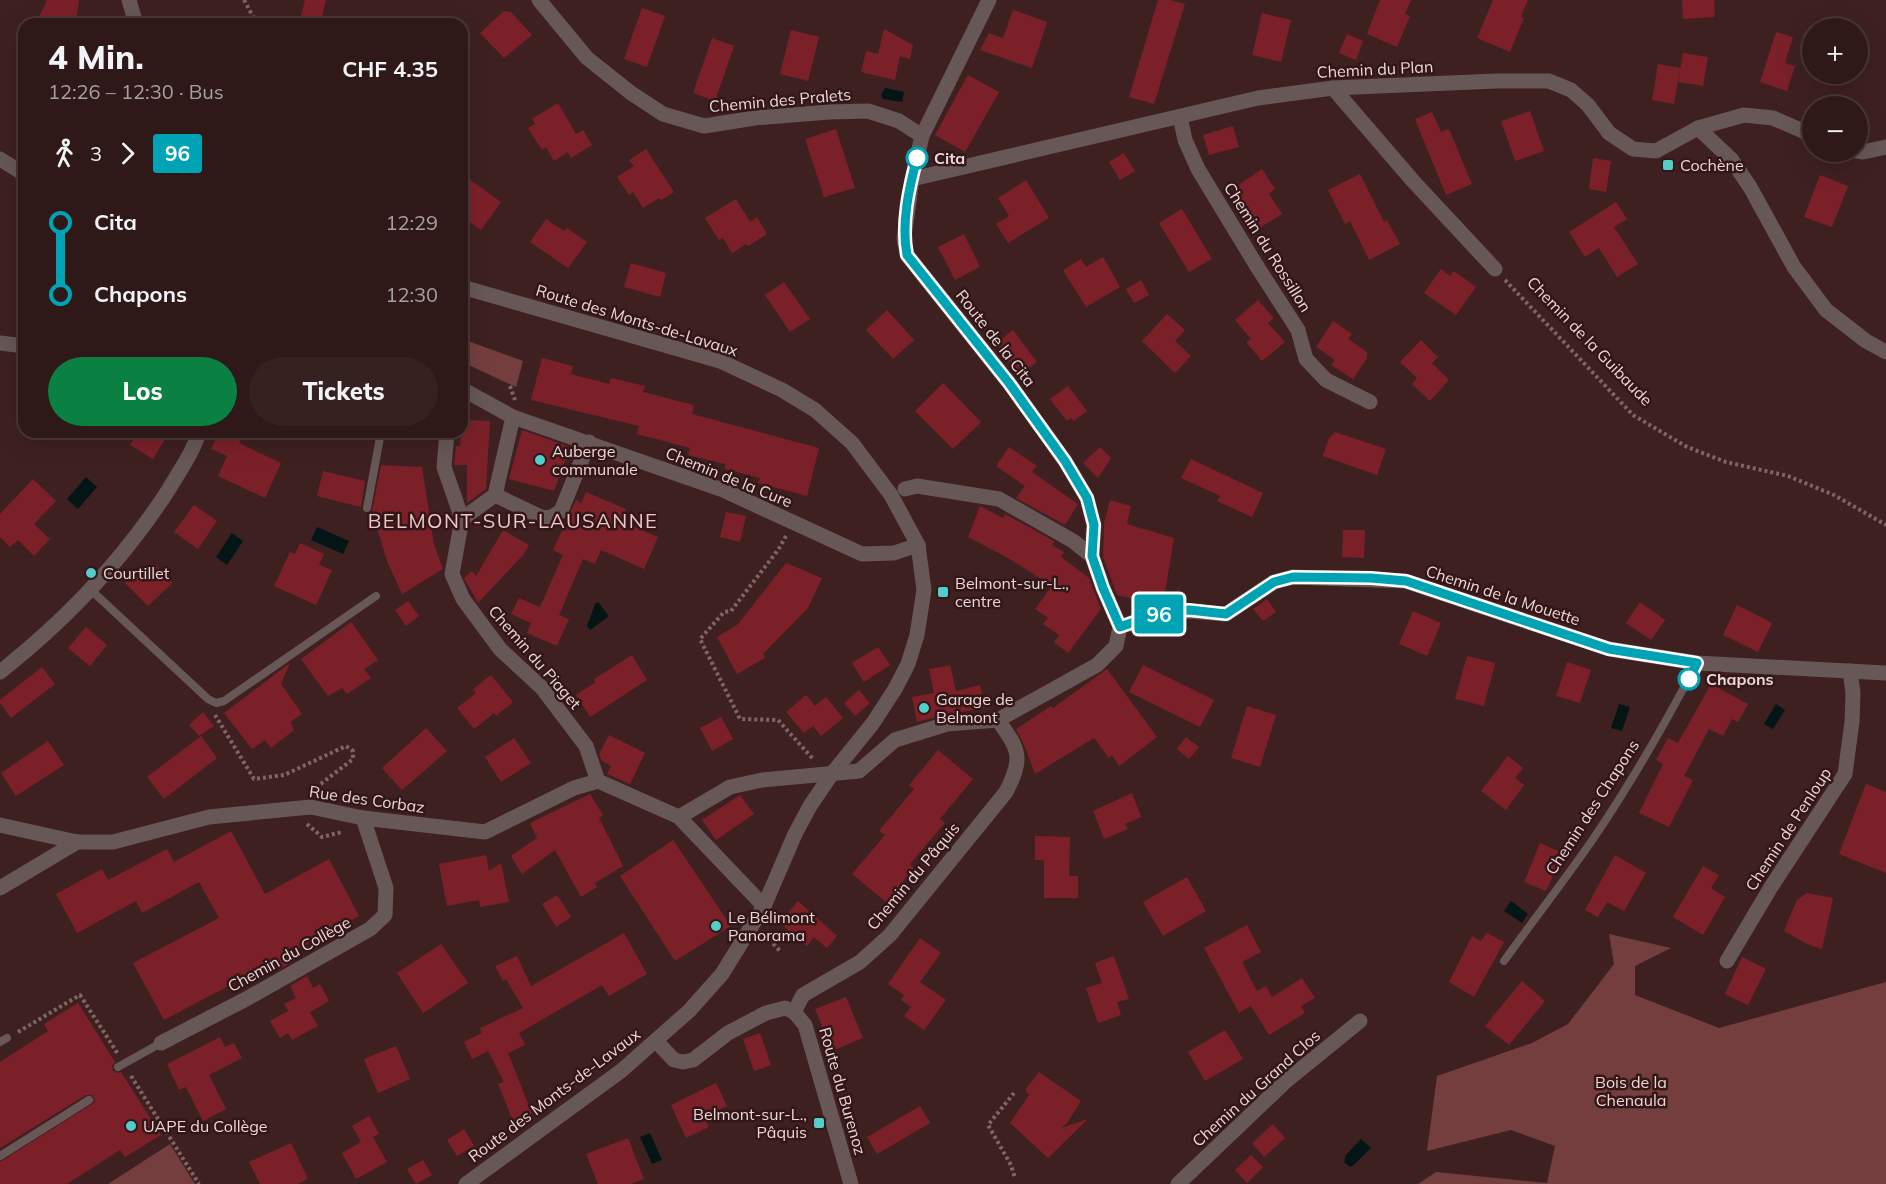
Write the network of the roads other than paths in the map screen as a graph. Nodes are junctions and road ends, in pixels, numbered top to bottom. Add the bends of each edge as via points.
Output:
1 (129, 0) edge
2 (539, 0) edge
3 (989, 0) edge
4 (134, 18) edge
5 (1333, 88) junction
6 (1180, 117) junction
7 (1698, 128) junction
8 (1802, 131) edge
9 (922, 136) junction
10 (1886, 147) edge
11 (1868, 151) edge
12 (0, 159) edge
13 (18, 170) edge
14 (912, 179) junction
15 (1495, 269) road end
16 (468, 289) edge
17 (0, 343) edge
18 (18, 345) edge
19 (1886, 352) edge
20 (468, 391) edge
21 (1370, 402) dead end
22 (513, 410) junction
23 (197, 438) edge
24 (380, 438) edge
25 (446, 438) edge
26 (589, 442) junction
27 (905, 489) dead end
28 (495, 495) junction
29 (367, 508) dead end
30 (462, 519) junction
31 (918, 545) junction
32 (1092, 556) junction
33 (91, 590) junction
34 (376, 596) dead end
35 (1120, 627) junction
36 (1697, 663) junction
37 (1850, 671) junction
38 (0, 672) edge
39 (1886, 673) edge
40 (998, 720) junction
41 (831, 775) junction
42 (598, 781) junction
43 (679, 817) junction
44 (364, 822) junction
45 (0, 825) edge
46 (77, 842) junction
47 (0, 888) edge
48 (764, 906) junction
49 (1503, 961) dead end
50 (1727, 961) dead end
51 (794, 1012) junction
52 (1360, 1021) dead end
53 (656, 1041) junction
54 (161, 1043) joint
55 (118, 1067) dead end
56 (90, 1100) dead end
57 (0, 1156) edge
58 (466, 1184) edge
59 (851, 1184) edge
60 (1178, 1184) edge

1 - 4 street
2 - 9 street, Chemin des Pralets via 586,58 663,114 704,126 755,118 868,111 899,121
3 - 9 street, Route de la Cita
5 - 6 street, Chemin du Plan via 1258,98
5 - 7 street, Chemin du Plan via 1549,81 1571,90 1609,133 1633,149 1656,151
5 - 15 street
6 - 14 street, Chemin du Plan
6 - 21 street, Chemin du Rossillon via 1198,169 1298,330 1306,359 1326,380
7 - 8 street, Chemin du Plan via 1744,115 1773,118
7 - 19 street via 1731,159 1794,267 1826,310
9 - 14 street, Route de la Cita
10 - 11 street
12 - 13 street
14 - 32 street, Route de la Cita via 904,238 907,255 1009,383 1065,461 1087,498 1094,525
16 - 31 street, Route des Monts-de-Lavaux via 720,361 782,390 815,410 852,443 891,495
17 - 18 street
20 - 22 street, Chemin de la Cure
22 - 26 street, Chemin de la Cure
22 - 28 street
23 - 33 street via 148,521
24 - 29 lane
25 - 30 street via 444,467
26 - 28 street via 561,511 552,517 543,518
26 - 31 street, Chemin de la Cure via 723,490 862,554 894,553
27 - 32 street via 917,486 999,499
28 - 30 street
30 - 42 street, Chemin du Piaget via 452,574 463,599 500,649 542,688 586,746
31 - 41 street, Route des Monts-de-Lavaux via 924,590 908,664 873,723
32 - 35 street
33 - 34 lane via 216,703
33 - 38 street
35 - 36 street, Chemin de la Mouette via 1156,614 1189,610 1226,614 1274,582 1293,577 1371,578 1406,581 1609,649
35 - 40 street via 1116,646 1097,665
36 - 37 street, Chemin de la Mouette
36 - 49 lane, Chemin des Chapons via 1616,803
37 - 39 street, Chemin de la Mouette
37 - 50 street, Chemin de Penloup via 1852,722 1845,774
40 - 41 street via 947,724 895,740 859,771
40 - 51 street, Chemin du Pâquis via 1016,746 1017,765 1006,792 890,935 860,962 803,995
41 - 43 street via 762,780 730,787
41 - 48 street, Route des Monts-de-Lavaux via 795,834
42 - 43 street
42 - 44 street, Rue des Corbaz via 574,788 485,832
43 - 48 street
44 - 46 street, Rue des Corbaz via 311,807 209,817 113,842
44 - 54 street, Chemin du Collège via 387,888 385,915 370,929
45 - 46 street, Rue des Corbaz
46 - 47 street
48 - 53 street, Route des Monts-de-Lavaux via 722,974
51 - 53 street via 785,1008 766,1013 728,1033 693,1060 674,1060
51 - 59 street, Route du Burenoz via 806,1025
52 - 60 street, Chemin du Grand Clos via 1285,1082
53 - 58 street, Route des Monts-de-Lavaux
54 - 55 lane, Chemin du Collège
56 - 57 lane

